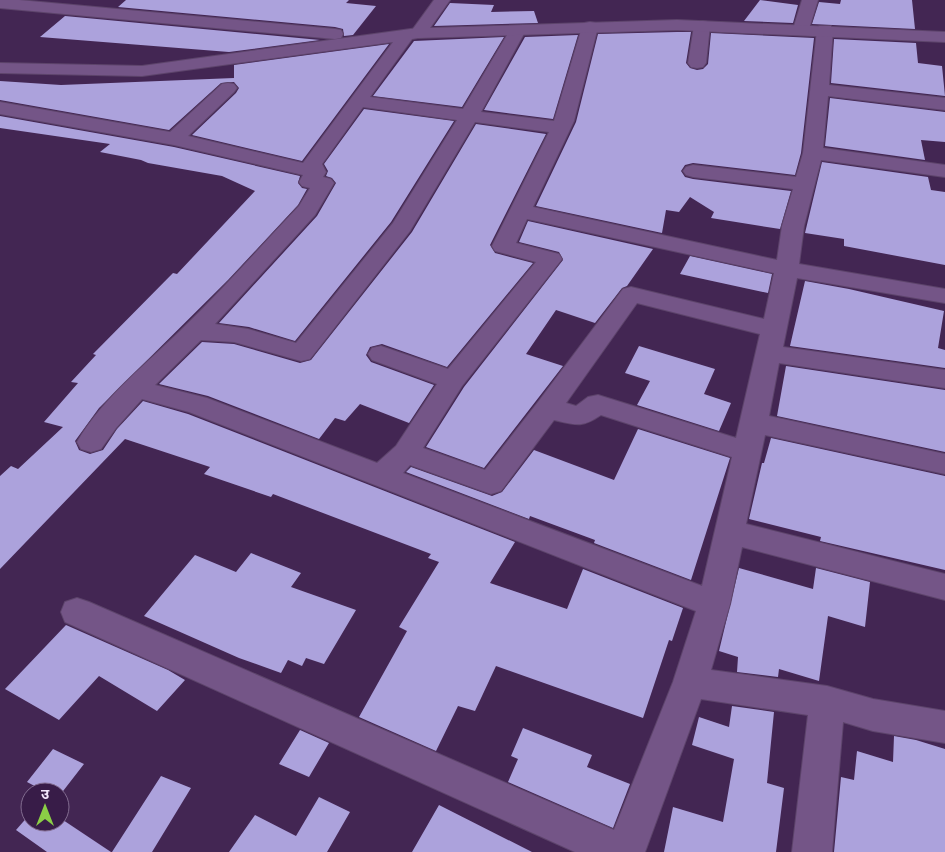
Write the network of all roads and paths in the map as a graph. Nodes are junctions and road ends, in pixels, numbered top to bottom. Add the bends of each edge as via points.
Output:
1 (442, 0) edge
2 (810, 0) edge
3 (0, 3) edge
4 (702, 26) junction
5 (590, 28) junction
6 (518, 30) junction
7 (813, 30) junction
8 (413, 33) junction
9 (945, 37) edge
10 (378, 38) junction
11 (697, 63) dead end
12 (0, 68) edge
13 (228, 88) dead end
14 (820, 90) junction
15 (358, 101) junction
16 (945, 104) edge
17 (0, 108) edge
18 (469, 116) junction
19 (561, 128) junction
20 (174, 139) junction
21 (813, 153) junction
22 (693, 171) dead end
23 (945, 171) edge
24 (316, 172) junction
25 (805, 184) junction
26 (520, 212) junction
27 (787, 269) junction
28 (945, 296) edge
29 (194, 332) junction
30 (771, 341) junction
31 (380, 354) dead end
32 (945, 379) edge
33 (453, 380) junction
34 (137, 389) junction
35 (548, 409) junction
36 (755, 422) junction
37 (91, 442) dead end
38 (748, 452) junction
39 (406, 453) junction
40 (945, 464) edge
41 (381, 476) junction
42 (730, 532) junction
43 (945, 588) edge
44 (714, 604) junction
45 (77, 612) dead end
46 (690, 682) junction
47 (827, 702) junction
48 (945, 727) edge
49 (619, 852) edge
50 (625, 852) edge
51 (812, 852) edge

1 - 8 street
2 - 7 street
3 - 10 street
4 - 5 street
4 - 7 street
4 - 11 street
5 - 6 street
5 - 19 street
6 - 8 street
6 - 18 street
7 - 9 street
7 - 14 street
8 - 10 street
8 - 15 street
10 - 12 street via 142,71
13 - 20 street
14 - 16 street
14 - 21 street
15 - 18 street
15 - 24 street via 312,164
17 - 20 street
18 - 19 street
18 - 29 street via 402,226 301,353 211,330
19 - 26 street
20 - 24 street
21 - 23 street
21 - 25 street
22 - 25 street
24 - 29 street via 309,182 324,182 306,210
25 - 27 street via 793,226
26 - 27 street
26 - 33 street via 503,246 552,259
27 - 28 street
27 - 30 street
29 - 34 street
30 - 32 street
30 - 35 street via 631,294
30 - 36 street
31 - 33 street
33 - 39 street
34 - 37 street
34 - 41 street via 197,405
35 - 38 street via 580,416 598,404
35 - 39 street via 491,483
36 - 38 street
36 - 40 street
38 - 42 street
39 - 41 street
41 - 44 street
42 - 43 street
42 - 44 street
44 - 46 street
45 - 49 street
46 - 47 street
46 - 50 street
47 - 48 street via 873,715
47 - 51 street

